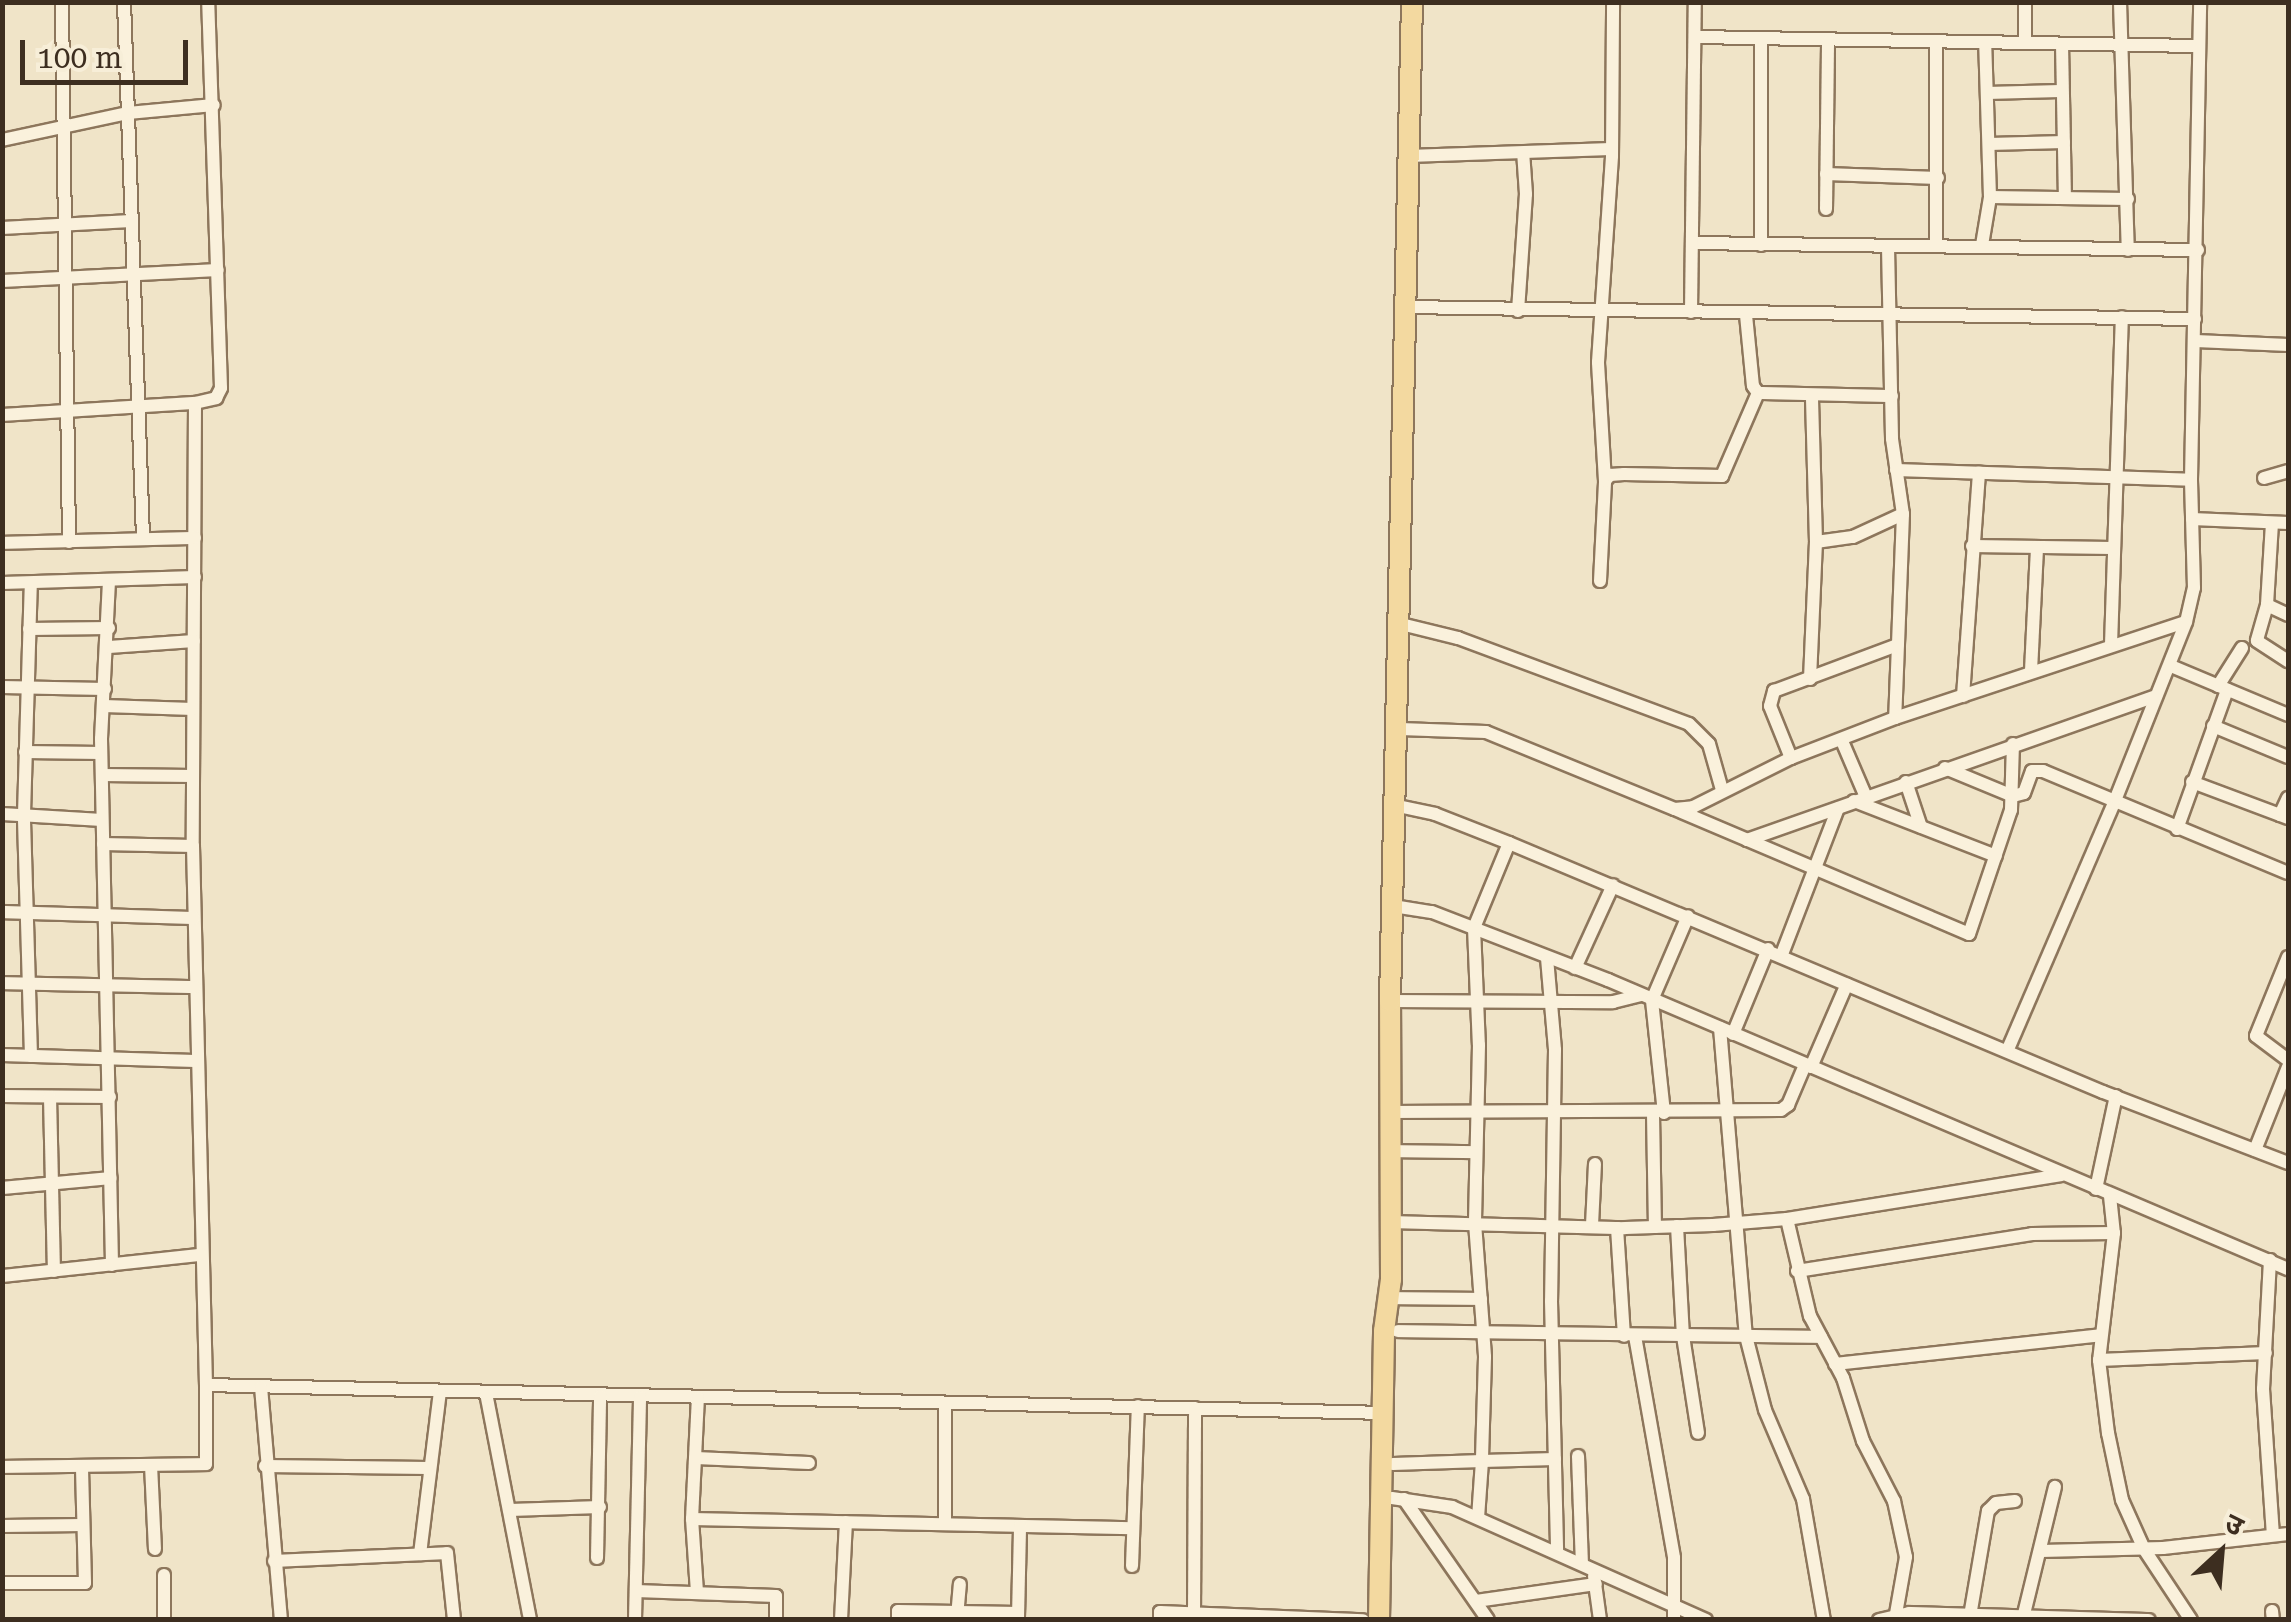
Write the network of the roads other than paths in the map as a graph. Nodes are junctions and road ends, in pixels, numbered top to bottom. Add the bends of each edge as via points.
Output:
1 (62, 2) edge
2 (124, 2) edge
3 (208, 2) edge
4 (1412, 2) edge
5 (1613, 2) edge
6 (1694, 2) edge
7 (2025, 2) edge
8 (2120, 2) edge
9 (2200, 2) edge
10 (1696, 37) junction
11 (1760, 41) junction
12 (1828, 42) junction
13 (1936, 42) junction
14 (1985, 42) junction
15 (2025, 42) junction
16 (2120, 43) junction
17 (2062, 44) junction
18 (2198, 46) junction
19 (2060, 91) junction
20 (1987, 93) junction
21 (214, 105) junction
22 (128, 113) junction
23 (61, 127) junction
24 (2, 140) edge
25 (2064, 142) junction
26 (1989, 144) junction
27 (1612, 149) junction
28 (1522, 154) junction
29 (1407, 156) junction
30 (1826, 174) junction
31 (1938, 178) junction
32 (2065, 196) junction
33 (1990, 197) junction
34 (2128, 200) junction
35 (1826, 209) dead end
36 (131, 221) junction
37 (63, 225) junction
38 (2, 228) edge
39 (1692, 243) junction
40 (1762, 245) junction
41 (1982, 245) junction
42 (1936, 246) junction
43 (1888, 248) junction
44 (2128, 250) junction
45 (2198, 250) junction
46 (218, 270) junction
47 (132, 275) junction
48 (64, 278) junction
49 (2, 281) edge
50 (1405, 307) junction
51 (1518, 311) junction
52 (1691, 312) junction
53 (1602, 314) junction
54 (1746, 314) junction
55 (1888, 314) junction
56 (2122, 317) junction
57 (2195, 319) junction
58 (2196, 341) junction
59 (2288, 345) edge
60 (1758, 392) junction
61 (1812, 396) junction
62 (1892, 396) junction
63 (195, 403) junction
64 (139, 406) junction
65 (67, 412) junction
66 (2, 415) edge
67 (1896, 470) junction
68 (2288, 472) edge
69 (1979, 474) junction
70 (2114, 478) junction
71 (2264, 478) dead end
72 (2191, 480) junction
73 (1604, 481) junction
74 (1902, 514) junction
75 (2192, 520) junction
76 (2272, 523) junction
77 (2288, 523) edge
78 (195, 538) junction
79 (143, 540) junction
80 (69, 542) junction
81 (1816, 542) junction
82 (2, 544) edge
83 (1972, 546) junction
84 (2036, 546) junction
85 (2112, 548) junction
86 (195, 577) junction
87 (109, 581) junction
88 (1600, 582) dead end
89 (2, 583) edge
90 (32, 584) junction
91 (2267, 605) junction
92 (2288, 615) edge
93 (2186, 622) junction
94 (1401, 624) junction
95 (29, 628) junction
96 (109, 628) junction
97 (194, 641) junction
98 (2111, 644) junction
99 (1898, 645) junction
100 (109, 647) junction
101 (2242, 648) dead end
102 (2288, 661) edge
103 (2170, 666) junction
104 (2031, 671) junction
105 (1810, 679) junction
106 (2, 688) edge
107 (27, 688) junction
108 (105, 688) junction
109 (2223, 688) junction
110 (1963, 696) junction
111 (2156, 696) junction
112 (104, 706) junction
113 (193, 709) junction
114 (2288, 716) edge
115 (1895, 718) junction
116 (2214, 726) junction
117 (1400, 729) junction
118 (1842, 740) junction
119 (2013, 744) junction
120 (25, 752) junction
121 (101, 754) junction
122 (2288, 757) edge
123 (1791, 758) junction
124 (1945, 768) junction
125 (102, 775) junction
126 (193, 776) junction
127 (1906, 782) junction
128 (2192, 782) junction
129 (1722, 790) junction
130 (2014, 796) junction
131 (2116, 798) junction
132 (2288, 798) edge
133 (1860, 799) junction
134 (1398, 806) junction
135 (1838, 808) junction
136 (1675, 809) junction
137 (2, 814) edge
138 (24, 814) junction
139 (2284, 817) edge
140 (102, 820) junction
141 (1921, 827) junction
142 (2177, 829) junction
143 (1747, 840) junction
144 (1509, 843) junction
145 (103, 844) junction
146 (193, 846) junction
147 (1996, 856) junction
148 (1816, 868) junction
149 (2288, 873) edge
150 (1612, 885) junction
151 (1394, 906) junction
152 (2, 912) edge
153 (28, 912) junction
154 (105, 914) junction
155 (1688, 916) junction
156 (194, 918) junction
157 (1474, 928) junction
158 (1768, 948) junction
159 (1782, 954) junction
160 (2288, 956) edge
161 (1548, 958) junction
162 (1575, 968) junction
163 (2285, 977) edge
164 (2, 983) edge
165 (28, 984) junction
166 (1847, 984) junction
167 (107, 987) junction
168 (194, 988) junction
169 (1646, 998) junction
170 (1390, 1001) junction
171 (1479, 1002) junction
172 (1551, 1003) junction
173 (1726, 1031) junction
174 (2008, 1049) junction
175 (2, 1055) edge
176 (31, 1056) junction
177 (109, 1058) junction
178 (2288, 1060) edge
179 (196, 1061) junction
180 (1808, 1066) junction
181 (2288, 1068) edge
182 (2, 1096) edge
183 (50, 1096) junction
184 (2116, 1096) junction
185 (110, 1097) junction
186 (1728, 1109) junction
187 (1390, 1112) junction
188 (1477, 1113) junction
189 (1659, 1113) junction
190 (1556, 1114) junction
191 (2255, 1150) junction
192 (1389, 1152) junction
193 (1476, 1152) junction
194 (2288, 1163) edge
195 (1595, 1164) dead end
196 (2061, 1175) junction
197 (111, 1178) junction
198 (53, 1183) junction
199 (2, 1188) edge
200 (2096, 1189) junction
201 (2110, 1196) junction
202 (1787, 1220) junction
203 (1390, 1222) junction
204 (1475, 1223) junction
205 (1734, 1223) junction
206 (1553, 1225) junction
207 (1592, 1226) junction
208 (1677, 1226) junction
209 (1655, 1227) junction
210 (1617, 1228) junction
211 (2114, 1233) junction
212 (200, 1255) junction
213 (2270, 1260) junction
214 (112, 1265) junction
215 (2288, 1268) edge
216 (54, 1271) junction
217 (1797, 1271) junction
218 (2, 1276) edge
219 (1391, 1292) junction
220 (1481, 1299) junction
221 (1398, 1331) junction
222 (1483, 1333) junction
223 (1552, 1336) junction
224 (1630, 1336) junction
225 (1682, 1336) junction
226 (1746, 1336) junction
227 (2100, 1336) junction
228 (1821, 1337) junction
229 (2266, 1352) junction
230 (2100, 1360) junction
231 (1835, 1364) junction
232 (206, 1385) junction
233 (260, 1386) junction
234 (440, 1392) junction
235 (486, 1393) junction
236 (600, 1396) junction
237 (640, 1397) junction
238 (698, 1398) junction
239 (945, 1403) junction
240 (1138, 1406) junction
241 (1195, 1408) junction
242 (1383, 1413) junction
243 (1698, 1433) dead end
244 (1578, 1456) dead end
245 (696, 1458) junction
246 (1555, 1459) junction
247 (1482, 1461) junction
248 (809, 1463) dead end
249 (1393, 1464) junction
250 (151, 1465) junction
251 (82, 1466) junction
252 (264, 1466) junction
253 (2, 1468) edge
254 (428, 1468) junction
255 (2055, 1487) dead end
256 (1398, 1499) junction
257 (2015, 1501) dead end
258 (600, 1508) junction
259 (510, 1510) junction
260 (1478, 1518) junction
261 (692, 1519) junction
262 (846, 1522) junction
263 (83, 1524) junction
264 (945, 1524) junction
265 (2, 1526) edge
266 (1020, 1526) junction
267 (1133, 1528) junction
268 (2288, 1534) edge
269 (2272, 1535) junction
270 (155, 1549) dead end
271 (2144, 1549) junction
272 (1557, 1550) junction
273 (2041, 1551) junction
274 (420, 1554) junction
275 (598, 1558) dead end
276 (274, 1561) junction
277 (1132, 1566) dead end
278 (1588, 1566) junction
279 (164, 1575) dead end
280 (2, 1584) edge
281 (960, 1584) dead end
282 (1596, 1584) junction
283 (636, 1590) junction
284 (698, 1592) junction
285 (1476, 1601) junction
286 (1674, 1613) edge
287 (1194, 1614) junction
288 (1896, 1614) junction
289 (957, 1616) edge
290 (1018, 1616) edge
291 (1970, 1616) junction
292 (1226, 1617) edge
293 (1305, 1618) edge
294 (2023, 1618) edge
295 (164, 1620) edge
296 (281, 1620) edge
297 (454, 1620) edge
298 (530, 1620) edge
299 (635, 1620) edge
300 (776, 1620) edge
301 (841, 1620) edge
302 (898, 1620) edge
303 (1160, 1620) edge
304 (1363, 1620) edge
305 (1379, 1620) edge
306 (1388, 1620) edge
307 (1488, 1620) edge
308 (1600, 1620) edge
309 (1706, 1620) edge
310 (1824, 1620) edge
311 (1879, 1620) edge
312 (2149, 1620) edge
313 (2190, 1620) edge

1 - 23 street
2 - 22 street
3 - 21 street
4 - 29 main road
5 - 27 street
6 - 10 street
7 - 15 street
8 - 16 street
9 - 18 street
10 - 11 street
10 - 39 street
11 - 12 street
11 - 40 street
12 - 13 street
12 - 30 street
13 - 14 street
13 - 31 street
14 - 15 street
14 - 20 street
15 - 17 street
16 - 17 street
16 - 18 street
16 - 34 street
17 - 19 street
18 - 45 street
19 - 20 street
19 - 25 street
20 - 26 street
21 - 22 street
21 - 46 street
22 - 23 street
22 - 36 street
23 - 24 street
23 - 37 street
25 - 26 street
25 - 32 street
26 - 33 street
27 - 28 street
27 - 53 street
28 - 29 street
28 - 51 street via 1526,194
29 - 50 main road
30 - 31 street
30 - 35 street
31 - 42 street
32 - 33 street
32 - 34 street
33 - 41 street
34 - 44 street
36 - 37 street
36 - 47 street
37 - 38 street
37 - 48 street
39 - 40 street
39 - 52 street
40 - 43 street
41 - 42 street
41 - 44 street
42 - 43 street
43 - 55 street
44 - 45 street
45 - 57 street
46 - 47 street
46 - 63 street via 220,388 216,398
47 - 48 street
47 - 64 street
48 - 49 street
48 - 65 street
50 - 51 street
50 - 94 main road
51 - 53 street
52 - 53 street
52 - 54 street
53 - 73 street
54 - 55 street
54 - 60 street
55 - 56 street
55 - 62 street
56 - 57 street
56 - 70 street
57 - 58 street
58 - 59 street
58 - 72 street
60 - 61 street
60 - 73 street via 1722,476 1624,474
61 - 62 street
61 - 81 street
62 - 67 street
63 - 64 street
63 - 78 street
64 - 65 street
64 - 79 street
65 - 66 street
65 - 80 street
67 - 69 street
67 - 74 street
68 - 71 street
69 - 70 street
69 - 83 street
70 - 72 street
70 - 85 street
72 - 75 street
73 - 88 street
74 - 81 street via 1854,538
74 - 99 street
75 - 76 street
75 - 93 street via 2194,588
76 - 77 street
76 - 91 street
78 - 79 street
78 - 86 street
79 - 80 street
80 - 82 street
81 - 105 street
83 - 84 street
83 - 110 street
84 - 85 street
84 - 104 street
85 - 98 street
86 - 87 street
86 - 97 street
87 - 90 street
87 - 96 street
89 - 90 street
90 - 95 street
91 - 92 street
91 - 102 street via 2257,641
93 - 98 street
93 - 103 street
94 - 117 main road
94 - 129 street via 1458,638 1689,724 1709,744
95 - 96 street
95 - 107 street
96 - 100 street
97 - 100 street
97 - 113 street
98 - 104 street
99 - 105 street
99 - 115 street
100 - 108 street
101 - 109 street
103 - 109 street
103 - 111 street
104 - 110 street
105 - 123 street via 1783,686 1770,698
106 - 107 street
107 - 108 street
107 - 120 street
108 - 112 street
109 - 114 street
109 - 116 street
110 - 115 street
111 - 119 street
111 - 131 street
112 - 113 street
112 - 121 street
113 - 126 street
115 - 118 street
116 - 122 street
116 - 128 street
117 - 134 main road
117 - 136 street via 1486,732
118 - 123 street
118 - 133 street
119 - 124 street
119 - 130 street
120 - 121 street
120 - 138 street
121 - 125 street
123 - 129 street
124 - 127 street
124 - 130 street
125 - 126 street
125 - 140 street
126 - 146 street
127 - 133 street
127 - 141 street
128 - 139 street
128 - 142 street
129 - 136 street
130 - 131 street via 2024,793 2036,770
130 - 147 street
131 - 142 street
131 - 174 street
132 - 139 street
133 - 135 street
133 - 141 street
134 - 144 street
134 - 151 main road
135 - 143 street
135 - 148 street
136 - 143 street
137 - 138 street
138 - 140 street
138 - 153 street
140 - 145 street
141 - 147 street
142 - 149 street
143 - 148 street
144 - 150 street
144 - 157 street
145 - 146 street
145 - 154 street
146 - 156 street
147 - 148 street via 1969,934
148 - 159 street
150 - 155 street
150 - 162 street
151 - 157 street
151 - 170 main road
152 - 153 street
153 - 154 street
153 - 165 street
154 - 156 street
154 - 167 street
155 - 158 street
155 - 169 street
156 - 168 street
157 - 161 street
157 - 171 street
158 - 159 street
158 - 173 street
159 - 166 street
160 - 163 street
161 - 162 street
161 - 172 street
162 - 169 street
163 - 178 street via 2256,1036
164 - 165 street
165 - 167 street
165 - 176 street
166 - 174 street
166 - 180 street
167 - 168 street
167 - 177 street
168 - 179 street
169 - 172 street
169 - 173 street
169 - 189 street
170 - 171 street
170 - 187 main road
171 - 172 street
171 - 188 street
172 - 190 street
173 - 180 street
173 - 186 street
174 - 184 street
175 - 176 street
176 - 177 street
177 - 179 street
177 - 185 street
179 - 212 street
180 - 186 street via 1786,1108
180 - 196 street
181 - 191 street
182 - 183 street
183 - 185 street
183 - 198 street
184 - 191 street
184 - 200 street
185 - 197 street
186 - 189 street
186 - 205 street
187 - 188 street
187 - 192 main road
188 - 190 street
188 - 193 street
189 - 190 street
189 - 209 street
190 - 206 street
191 - 194 street
192 - 193 street
192 - 203 main road
193 - 204 street
195 - 207 street
196 - 200 street
196 - 202 street
197 - 198 street
197 - 214 street
198 - 199 street
198 - 216 street
200 - 201 street
201 - 211 street
201 - 213 street
202 - 205 street
202 - 217 street
203 - 204 street
203 - 219 main road
204 - 206 street
204 - 220 street
205 - 208 street
205 - 226 street
206 - 207 street
206 - 223 street
207 - 210 street
208 - 209 street
208 - 225 street
209 - 210 street
210 - 224 street
211 - 217 street via 2032,1234
211 - 227 street
212 - 214 street
212 - 232 street
213 - 215 street
213 - 229 street
214 - 216 street
216 - 218 street
217 - 228 street
219 - 220 street
219 - 221 main road
219 - 242 main road
220 - 222 street
221 - 222 street
221 - 249 main road
222 - 223 street
222 - 247 street
223 - 224 street
223 - 246 street
224 - 225 street
224 - 286 street via 1674,1558
225 - 226 street
225 - 243 street
226 - 228 street
226 - 310 street via 1765,1410 1803,1499
227 - 230 street
227 - 231 street
228 - 231 street
229 - 230 street
229 - 269 street
230 - 271 street via 2122,1500
231 - 288 street via 1904,1534
232 - 233 street
232 - 250 street via 206,1464
233 - 234 street
233 - 252 street
234 - 235 street
234 - 254 street
235 - 236 street
235 - 259 street
236 - 237 street
236 - 258 street
237 - 238 street
237 - 283 street
238 - 239 street
238 - 245 street
239 - 240 street
239 - 264 street
240 - 241 street
240 - 267 street
241 - 242 street
241 - 287 street
242 - 305 main road
244 - 278 street
245 - 248 street
245 - 261 street
246 - 247 street
246 - 272 street
247 - 249 street
247 - 260 street
249 - 256 main road
250 - 251 street
250 - 270 street
251 - 253 street
251 - 263 street
252 - 254 street
252 - 276 street
254 - 274 street
255 - 273 street
256 - 260 street
256 - 285 street
256 - 306 main road
257 - 291 street via 1988,1511
258 - 259 street
258 - 275 street
259 - 298 street
260 - 272 street
261 - 262 street
261 - 284 street
262 - 264 street
262 - 301 street
263 - 265 street
263 - 280 street via 85,1583
264 - 266 street
266 - 267 street
266 - 290 street
267 - 277 street
268 - 269 street
269 - 271 street
271 - 273 street
271 - 313 street
272 - 278 street
273 - 294 street
274 - 276 street
274 - 297 street via 447,1553
276 - 296 street
278 - 282 street
278 - 286 street
279 - 295 street
281 - 289 street
282 - 285 street
282 - 308 street
283 - 284 street
283 - 299 street
284 - 300 street via 776,1596
285 - 307 street
286 - 309 street
287 - 292 street
287 - 303 street via 1160,1612
288 - 291 street
288 - 311 street
289 - 290 street
289 - 302 street via 898,1610
291 - 294 street
292 - 293 street
293 - 304 street
294 - 312 street

